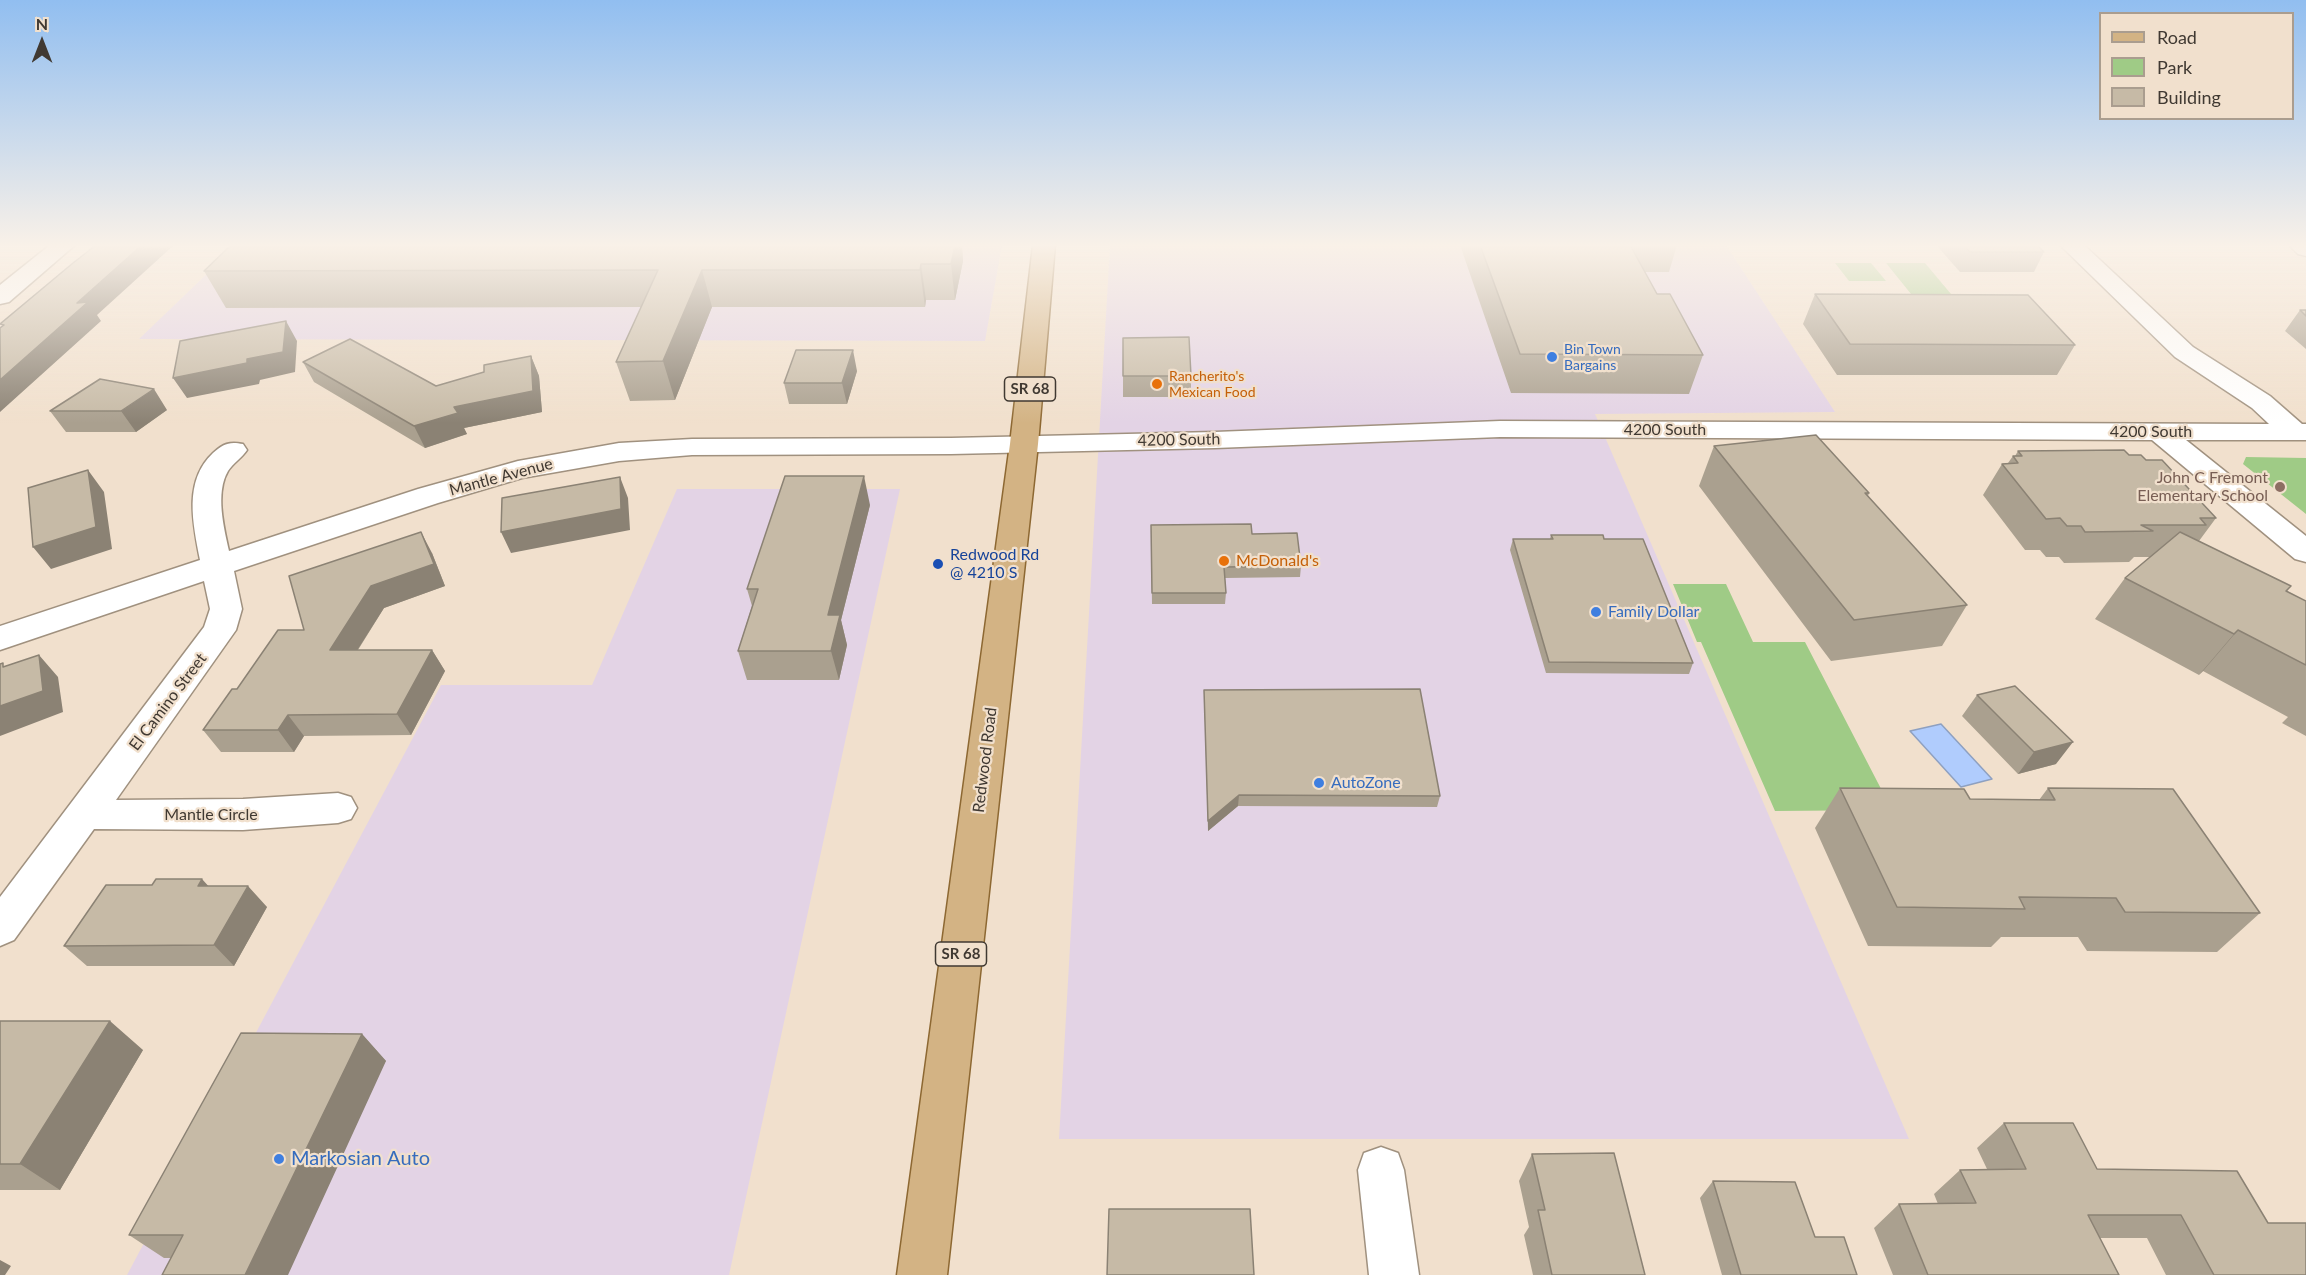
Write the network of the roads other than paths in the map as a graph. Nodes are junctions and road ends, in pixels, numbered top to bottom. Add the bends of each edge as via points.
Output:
1 (1038, 304) edge
2 (2134, 304) edge
3 (2160, 432) junction
4 (2300, 432) edge
5 (1024, 444) junction
6 (233, 450) dead end
7 (2306, 552) edge
8 (218, 567) junction
9 (0, 638) edge
10 (338, 808) dead end
11 (84, 814) junction
12 (0, 928) edge
13 (1381, 1170) dead end
14 (922, 1275) edge
15 (1394, 1275) edge

1 - 5 main road, Redwood Road / SR 68
2 - 4 street via 2184,352
3 - 4 street, 4200 South
3 - 5 street, 4200 South via 1500,429
3 - 7 street
5 - 8 street, Mantle Avenue via 692,447 609,453 518,470 428,496
5 - 14 main road, Redwood Road / SR 68
6 - 8 street, El Camino Street via 216,466 207,486 210,533
8 - 9 street, Mantle Avenue
8 - 11 street, El Camino Street via 226,609 220,630
10 - 11 street, Mantle Circle via 205,817
11 - 12 street, El Camino Street
13 - 15 street

